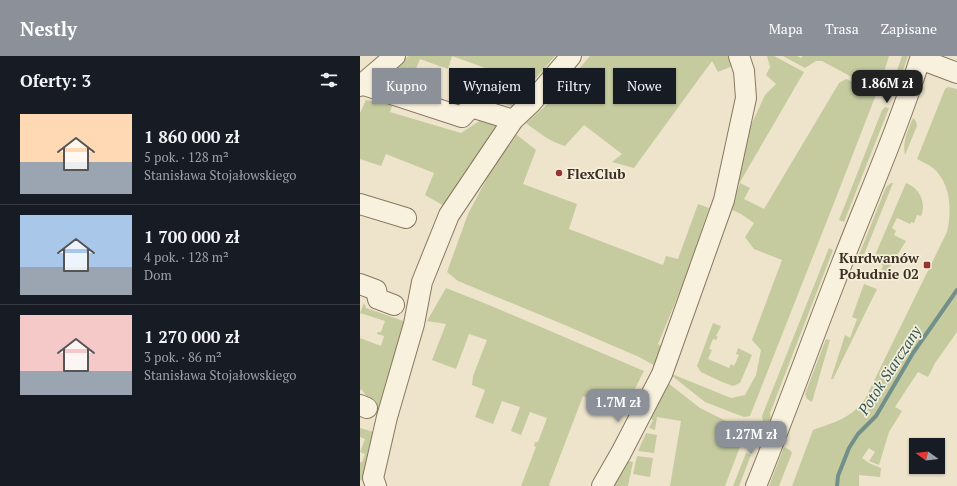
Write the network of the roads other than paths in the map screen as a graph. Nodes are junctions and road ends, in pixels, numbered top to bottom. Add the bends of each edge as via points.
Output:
1 (395, 56) edge
2 (571, 56) edge
3 (920, 57) edge
4 (746, 61) edge
5 (957, 72) edge
6 (361, 85) edge
7 (513, 120) junction
8 (360, 204) edge
9 (406, 218) dead end
10 (360, 284) edge
11 (394, 305) dead end
12 (376, 486) edge
13 (602, 486) edge
14 (756, 486) edge

1 - 6 street
2 - 7 street
3 - 5 street
3 - 14 street via 883,160
4 - 13 street via 746,98 724,200 662,374
6 - 7 street via 462,117 471,107
7 - 12 street via 449,215 424,275 414,324 387,417 374,478
8 - 9 street
10 - 11 street via 376,290 378,299

